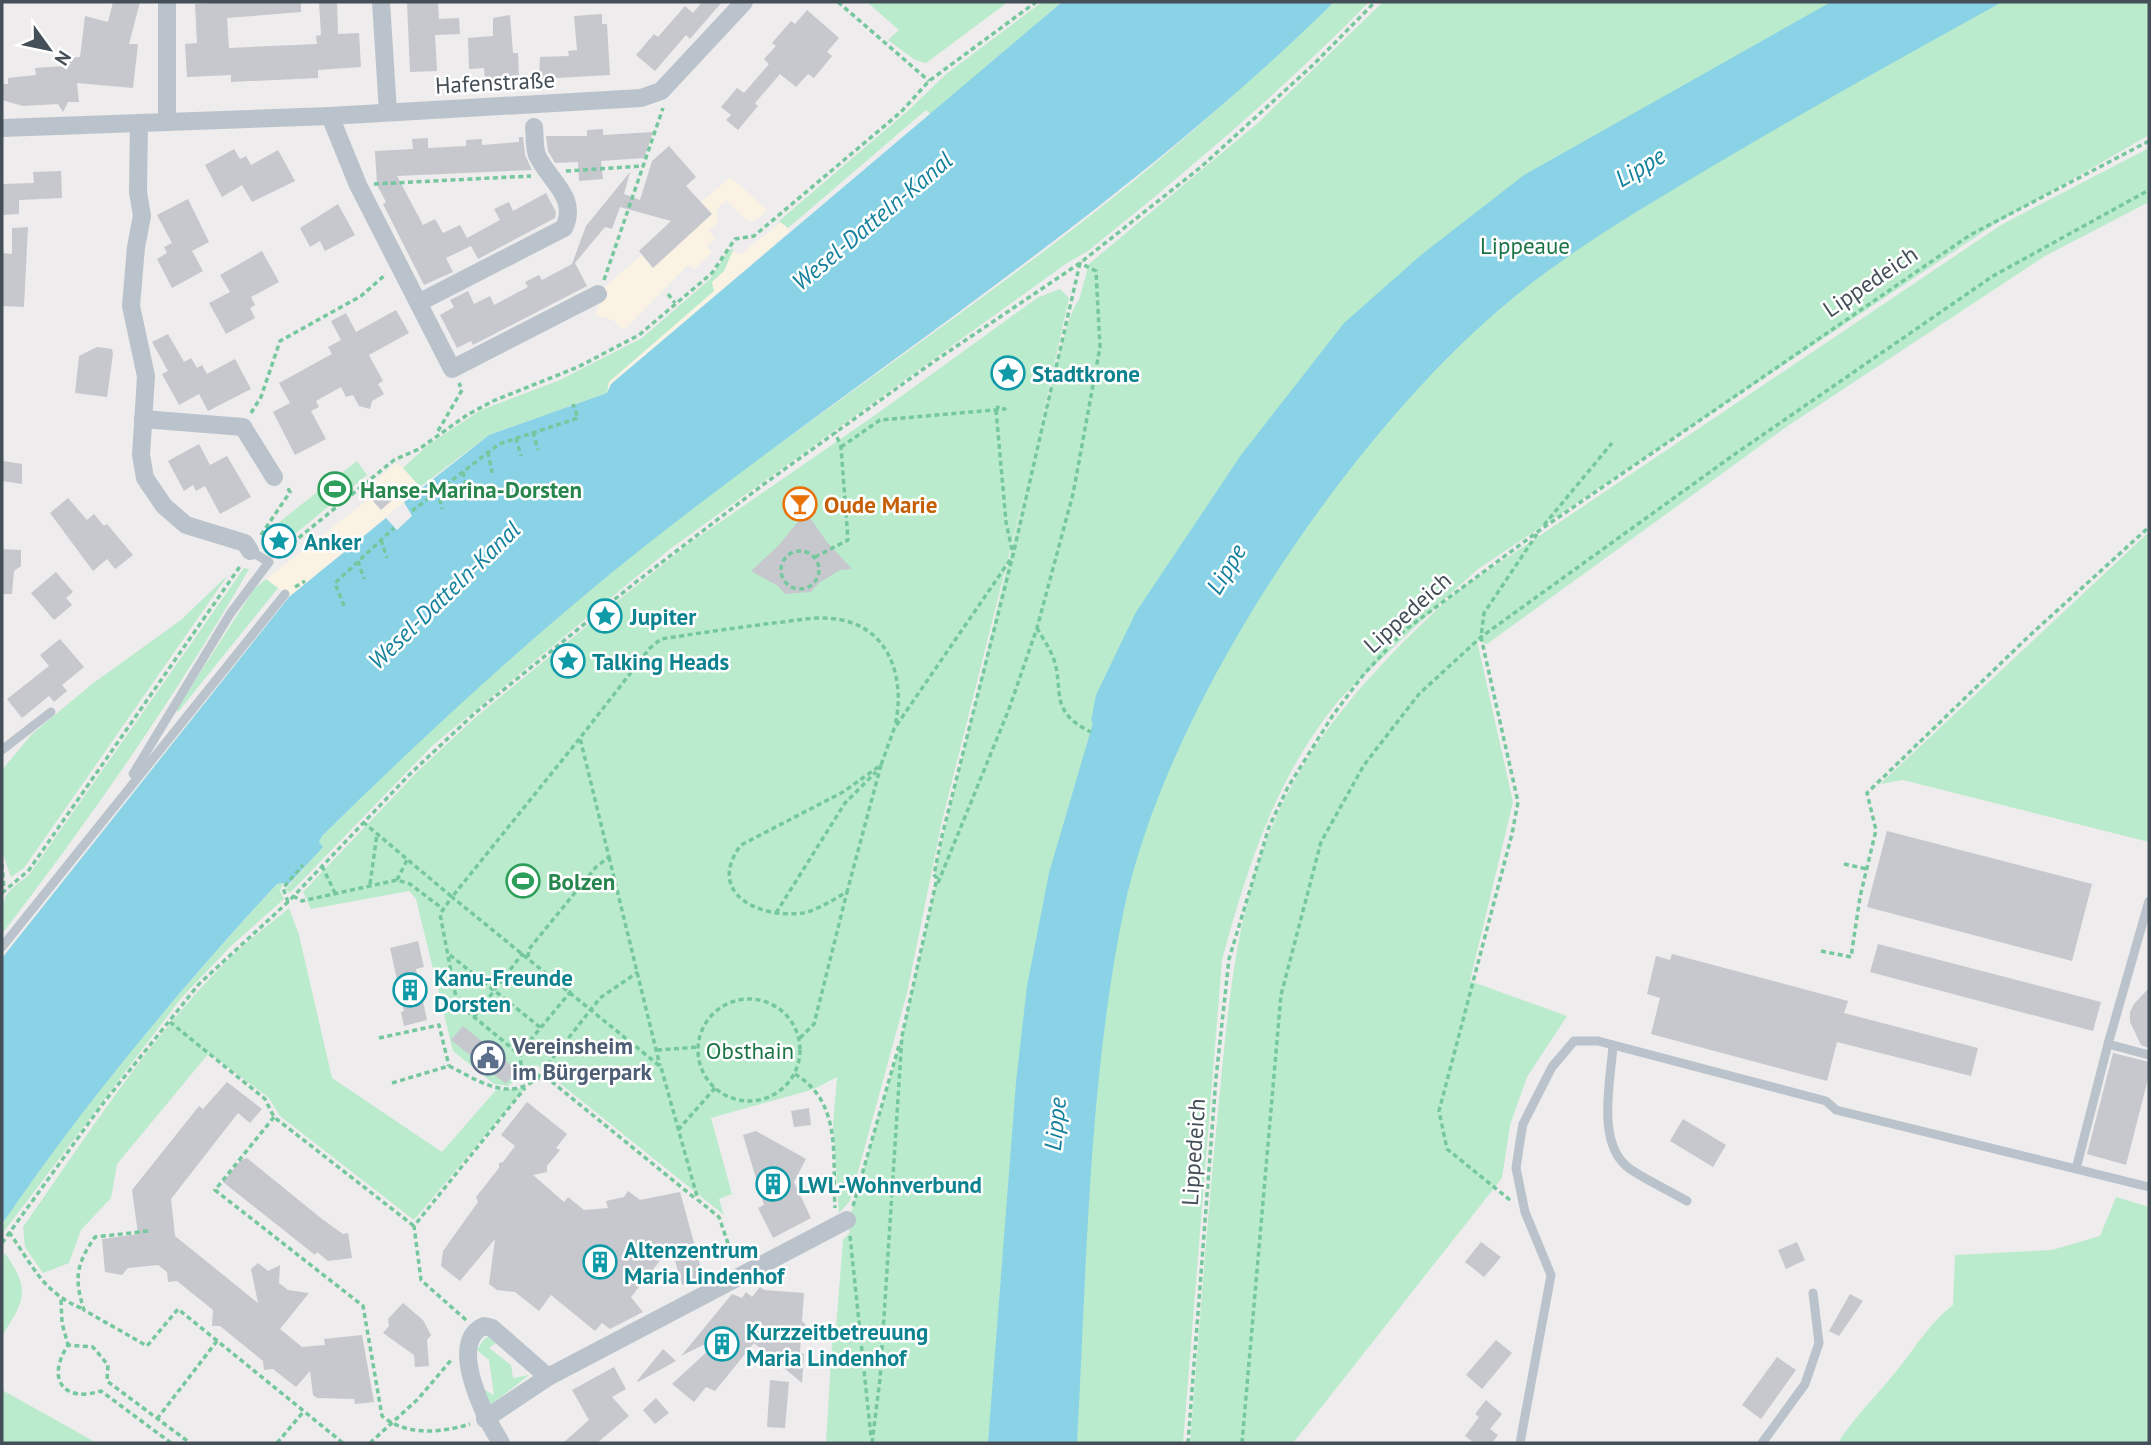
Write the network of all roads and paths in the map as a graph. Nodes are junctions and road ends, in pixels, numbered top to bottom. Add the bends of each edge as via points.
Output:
1 (167, 2) edge
2 (381, 2) edge
3 (744, 2) edge
4 (838, 2) edge
5 (1036, 2) edge
6 (1375, 2) edge
7 (929, 81) junction
8 (661, 91) junction
9 (533, 105) junction
10 (388, 112) junction
11 (330, 116) junction
12 (167, 122) junction
13 (139, 124) junction
14 (534, 127) joint
15 (2, 128) edge
16 (2149, 141) edge
17 (643, 166) junction
18 (550, 172) junction
19 (358, 185) junction
20 (2149, 190) edge
21 (399, 263) junction
22 (1080, 263) junction
23 (668, 294) dead end
24 (598, 295) joint
25 (420, 302) junction
26 (675, 303) junction
27 (452, 369) junction
28 (573, 404) dead end
29 (143, 419) junction
30 (243, 427) junction
31 (533, 432) junction
32 (835, 432) junction
33 (437, 433) junction
34 (516, 438) junction
35 (1612, 443) dead end
36 (841, 447) junction
37 (538, 450) dead end
38 (488, 452) junction
39 (521, 456) dead end
40 (463, 472) junction
41 (492, 473) dead end
42 (274, 477) joint
43 (467, 490) dead end
44 (438, 491) junction
45 (442, 509) dead end
46 (412, 512) dead end
47 (2149, 527) edge
48 (394, 528) dead end
49 (1539, 530) junction
50 (381, 540) junction
51 (250, 551) junction
52 (1013, 555) junction
53 (815, 557) junction
54 (387, 558) dead end
55 (358, 561) junction
56 (269, 562) junction
57 (364, 579) dead end
58 (285, 593) dead end
59 (344, 606) dead end
60 (1037, 628) junction
61 (1481, 637) junction
62 (51, 712) dead end
63 (894, 729) junction
64 (1091, 732) dead end
65 (580, 738) junction
66 (2, 750) edge
67 (881, 765) junction
68 (117, 801) junction
69 (363, 822) junction
70 (377, 833) junction
71 (609, 857) junction
72 (408, 859) junction
73 (2, 864) edge
74 (1844, 864) dead end
75 (303, 865) dead end
76 (322, 866) junction
77 (1867, 869) junction
78 (397, 880) junction
79 (370, 884) junction
80 (3, 892) edge
81 (335, 892) junction
82 (847, 892) junction
83 (934, 894) junction
84 (293, 896) junction
85 (452, 897) junction
86 (2149, 901) edge
87 (288, 902) junction
88 (444, 910) junction
89 (776, 913) junction
90 (2, 947) edge
91 (1821, 951) dead end
92 (523, 953) junction
93 (449, 954) junction
94 (528, 957) junction
95 (638, 972) junction
96 (494, 990) junction
97 (571, 991) junction
98 (592, 1008) junction
99 (474, 1017) junction
100 (169, 1021) junction
101 (541, 1028) junction
102 (902, 1036) junction
103 (380, 1038) dead end
104 (800, 1038) junction
105 (2108, 1044) junction
106 (1613, 1045) junction
107 (698, 1047) junction
108 (657, 1050) junction
109 (520, 1052) junction
110 (2149, 1055) edge
111 (449, 1066) junction
112 (661, 1067) junction
113 (795, 1074) junction
114 (537, 1078) junction
115 (392, 1083) dead end
116 (525, 1088) junction
117 (715, 1088) junction
118 (274, 1117) junction
119 (678, 1130) junction
120 (690, 1150) dead end
121 (684, 1152) junction
122 (2076, 1169) junction
123 (2149, 1187) edge
124 (698, 1200) junction
125 (1687, 1201) dead end
126 (1525, 1212) junction
127 (841, 1223) junction
128 (414, 1226) junction
129 (148, 1231) dead end
130 (9, 1232) junction
131 (2, 1243) edge
132 (738, 1275) junction
133 (1813, 1293) dead end
134 (61, 1300) junction
135 (84, 1310) junction
136 (477, 1329) junction
137 (217, 1341) junction
138 (68, 1345) junction
139 (548, 1377) junction
140 (304, 1411) junction
141 (157, 1419) junction
142 (485, 1419) junction
143 (391, 1424) junction
144 (171, 1443) edge
145 (190, 1443) edge
146 (277, 1443) edge
147 (343, 1443) edge
148 (370, 1443) edge
149 (501, 1443) edge
150 (872, 1443) edge
151 (1188, 1443) edge
152 (1242, 1443) edge
153 (1520, 1443) edge
154 (1762, 1443) edge

1 - 12 street
2 - 10 street
3 - 8 street
4 - 7 path
5 - 7 path
6 - 22 path via 1201,167
7 - 26 path via 901,112 754,236 735,239 712,273
8 - 9 street, Hafenstraße via 641,97
8 - 17 path via 663,110
9 - 10 street, Hafenstraße
9 - 14 lane
10 - 11 street, Hafenstraße
11 - 12 street, Hafenstraße
11 - 19 street
12 - 13 street, Hafenstraße
13 - 15 street, Hafenstraße
13 - 29 street via 142,216 131,306 146,376
14 - 18 street, Hafenstraße via 536,153
16 - 49 path, Lippedeich via 1970,234
17 - 18 path
17 - 24 path
18 - 19 path
18 - 25 street, Hafenstraße via 569,205 564,228
19 - 21 street
20 - 61 path via 1993,276
21 - 25 street
21 - 30 path via 361,296 279,341 261,397
22 - 32 path
22 - 52 path
22 - 60 path via 1096,271 1100,347 1073,494
23 - 26 path
24 - 27 street
25 - 27 street
26 - 33 path via 617,349 493,401
27 - 33 path via 462,390
28 - 31 path via 578,418
29 - 30 street
29 - 51 street via 145,478 164,506 186,525 245,543
30 - 42 street
31 - 34 path
31 - 37 path
32 - 36 path
32 - 69 path via 693,536 475,713
33 - 56 path via 419,449 394,460
34 - 38 path
34 - 39 path
35 - 49 path
36 - 52 path via 880,420 996,408
36 - 53 path via 848,540
38 - 40 path
38 - 41 path
40 - 43 path
40 - 44 path
42 - 51 path via 281,478 290,492
44 - 45 path
44 - 46 path
47 - 77 path via 1867,793 1876,830
48 - 50 path
49 - 61 path via 1484,612
49 - 151 path, Lippedeich via 1415,622 1364,674 1301,766 1269,827 1229,959
50 - 54 path
50 - 55 path
51 - 56 lane
51 - 80 path via 29,870
52 - 63 path
52 - 83 path via 941,840
53 - 53 path via 819,575 815,583 798,589 789,586 781,569 790,553 808,552
55 - 57 path
55 - 59 path via 335,583
56 - 68 lane via 230,614
58 - 68 lane
60 - 64 path via 1054,659 1058,701 1080,727
60 - 83 path
61 - 126 path via 1518,802 1439,1111 1447,1149
61 - 152 path via 1419,694 1364,765 1321,842 1281,995
62 - 66 lane
63 - 65 path via 900,689 887,652 866,629 817,618 661,639
63 - 67 path
65 - 71 path
65 - 85 path
67 - 82 path
67 - 89 path via 845,803
67 - 89 path via 843,792 741,845 732,858 729,879 740,900
68 - 90 lane
69 - 70 path
69 - 76 path
70 - 72 path
70 - 79 path
71 - 94 path via 587,877
71 - 95 path
72 - 78 path
72 - 85 path
73 - 80 path
74 - 77 path
75 - 87 path via 283,888
76 - 81 path
76 - 84 path
77 - 91 path via 1851,957
78 - 79 path
78 - 88 path via 411,884
79 - 81 path
81 - 84 path via 302,901
82 - 89 path via 804,912
82 - 104 path via 814,1024
83 - 102 path
84 - 87 path
85 - 88 path
85 - 92 path
86 - 105 lane
87 - 100 path via 199,984
88 - 93 path via 440,914
92 - 94 path
92 - 96 path
93 - 96 path
93 - 99 path via 457,1003
94 - 97 path
95 - 98 path
95 - 108 path
96 - 99 path
96 - 101 path
97 - 98 path
97 - 101 path
98 - 112 path
98 - 114 path
99 - 109 path
100 - 118 path via 265,1099
100 - 130 path
101 - 109 path
102 - 127 path via 851,1213
102 - 150 path
103 - 111 path via 439,1025
104 - 107 path via 780,1008 748,998 718,1009 704,1026
104 - 113 path
105 - 110 lane
105 - 122 lane
106 - 122 lane via 1826,1101 1836,1110
106 - 125 lane via 1608,1125 1614,1146 1628,1168
106 - 126 lane via 1574,1041 1552,1066 1523,1124 1516,1168
107 - 108 path
107 - 117 path via 702,1069
108 - 112 path
109 - 114 path via 521,1066
111 - 115 path
111 - 116 path via 496,1090
112 - 119 path
113 - 117 path via 779,1092 757,1101 734,1099
113 - 127 path via 812,1084 825,1102
114 - 116 path
114 - 124 path via 552,1082
116 - 128 path
117 - 119 path
118 - 128 path
118 - 143 path via 215,1190 363,1306 382,1416
119 - 121 path
120 - 121 path
121 - 124 path
122 - 123 lane
124 - 132 path via 719,1217
126 - 153 lane via 1551,1275
127 - 132 street
127 - 150 path
128 - 136 path via 421,1280
129 - 135 path via 95,1237 75,1282
130 - 131 path
130 - 134 path via 47,1288
132 - 139 street
133 - 154 lane via 1819,1343 1805,1384
134 - 135 path
134 - 138 path
135 - 137 path via 147,1346 178,1309
136 - 139 street via 484,1326 496,1331
136 - 142 street via 468,1340 469,1359
136 - 143 path
137 - 140 path
137 - 141 path
138 - 141 path via 93,1347 108,1365 107,1381
138 - 144 path via 57,1371 67,1391 85,1396 101,1391
139 - 142 street
140 - 146 path
140 - 147 path
141 - 145 path
142 - 143 path via 423,1432
142 - 149 street
143 - 148 path

